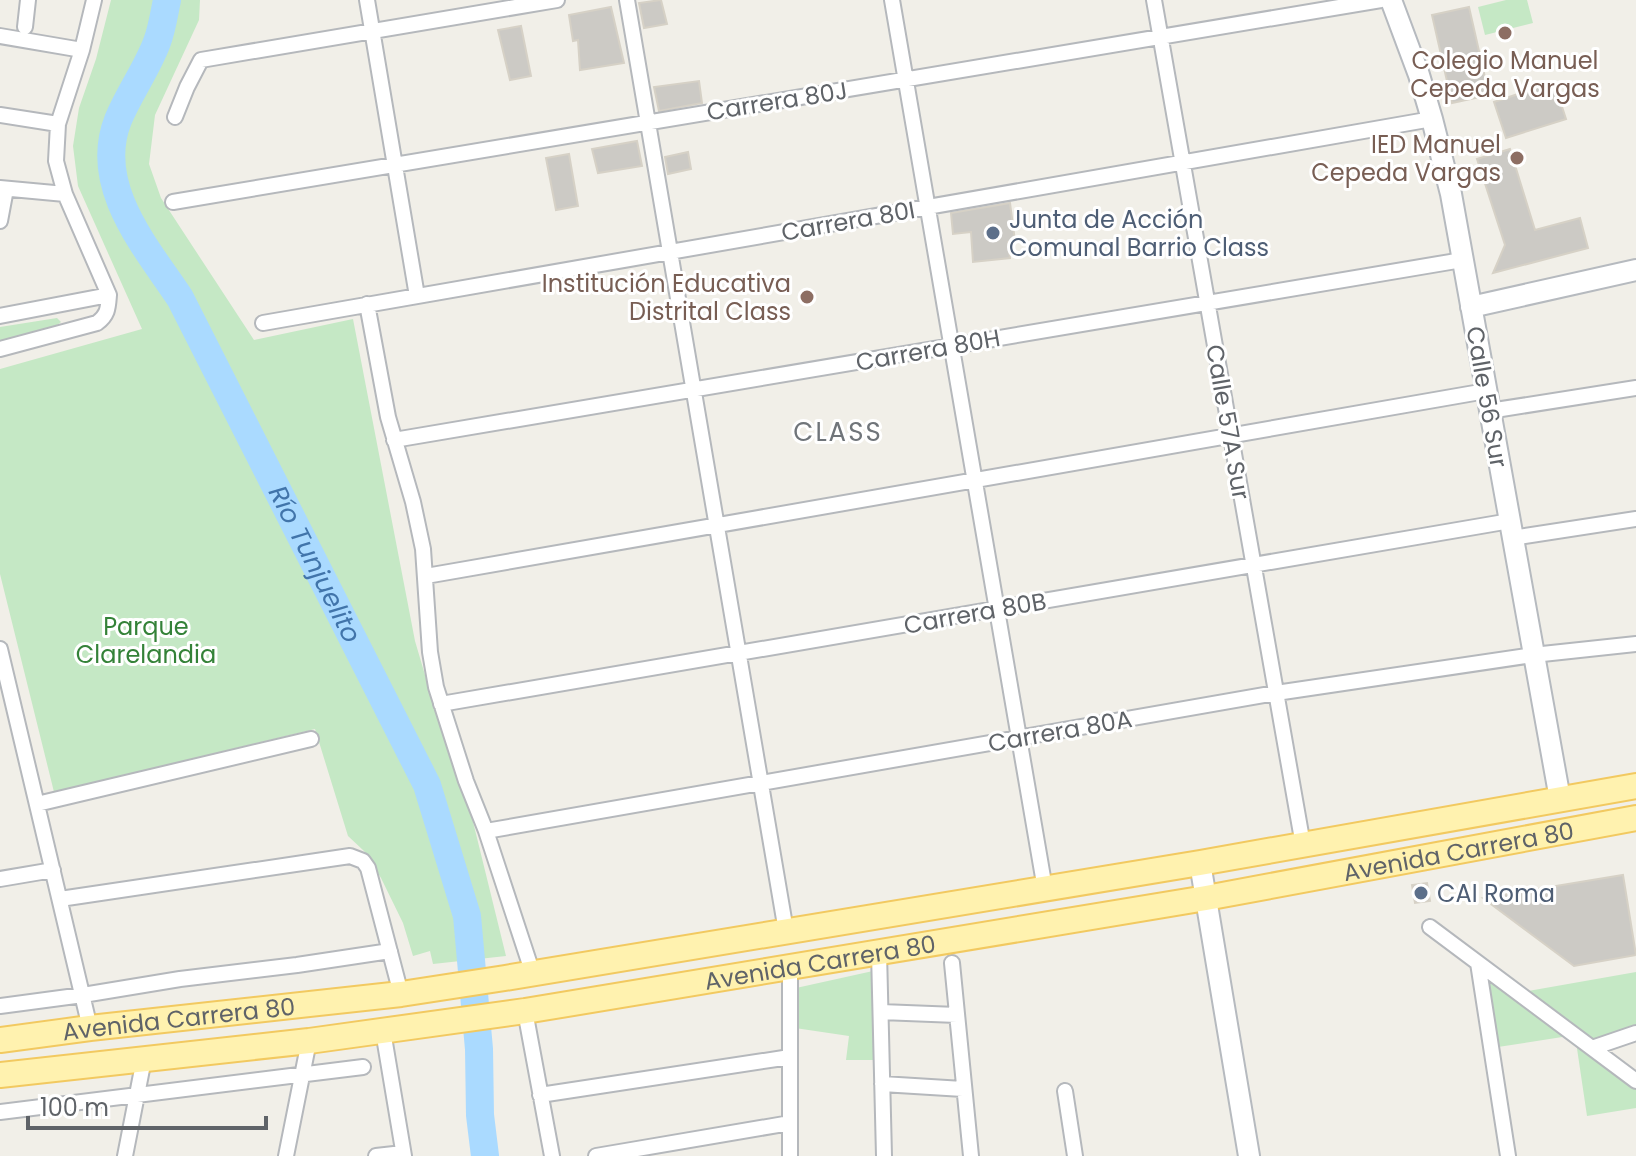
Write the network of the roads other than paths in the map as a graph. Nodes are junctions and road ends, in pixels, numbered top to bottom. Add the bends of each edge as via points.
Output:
1 (28, 0) edge
2 (94, 0) edge
3 (367, 0) edge
4 (557, 0) edge
5 (627, 0) edge
6 (892, 0) edge
7 (1154, 0) edge
8 (1381, 0) edge
9 (1391, 0) edge
10 (25, 27) dead end
11 (372, 31) junction
12 (0, 36) edge
13 (1160, 37) junction
14 (82, 50) junction
15 (905, 79) junction
16 (0, 115) edge
17 (175, 117) dead end
18 (1432, 119) junction
19 (648, 122) junction
20 (58, 124) junction
21 (1182, 162) junction
22 (395, 164) junction
23 (3, 188) edge
24 (65, 194) junction
25 (173, 202) dead end
26 (927, 207) junction
27 (0, 221) edge
28 (670, 252) junction
29 (1462, 260) junction
30 (1636, 270) edge
31 (109, 295) junction
32 (417, 296) junction
33 (1207, 303) junction
34 (367, 304) junction
35 (1471, 307) junction
36 (0, 316) edge
37 (263, 323) dead end
38 (951, 346) junction
39 (0, 349) edge
40 (1636, 388) edge
41 (693, 389) junction
42 (1488, 401) junction
43 (1231, 436) junction
44 (394, 440) junction
45 (974, 480) junction
46 (1636, 519) edge
47 (717, 525) junction
48 (1511, 530) junction
49 (1253, 565) junction
50 (426, 576) junction
51 (997, 609) junction
52 (1636, 644) edge
53 (0, 649) edge
54 (738, 653) junction
55 (1533, 655) junction
56 (1276, 693) junction
57 (441, 704) junction
58 (1019, 738) junction
59 (311, 739) dead end
60 (761, 783) junction
61 (1636, 786) edge
62 (1560, 799) junction
63 (37, 804) junction
64 (1636, 818) edge
65 (486, 831) junction
66 (1303, 845) junction
67 (1200, 863) junction
68 (53, 870) junction
69 (0, 879) edge
70 (1045, 889) junction
71 (1206, 898) junction
72 (60, 899) junction
73 (1430, 927) dead end
74 (786, 931) junction
75 (390, 951) junction
76 (879, 952) junction
77 (952, 963) dead end
78 (1478, 963) junction
79 (790, 967) junction
80 (533, 974) junction
81 (401, 994) junction
82 (83, 995) junction
83 (0, 1006) edge
84 (519, 1012) junction
85 (881, 1012) junction
86 (957, 1015) junction
87 (90, 1028) junction
88 (383, 1031) junction
89 (1636, 1033) edge
90 (0, 1040) edge
91 (309, 1041) junction
92 (1592, 1048) junction
93 (790, 1057) junction
94 (144, 1059) junction
95 (363, 1067) dead end
96 (302, 1074) junction
97 (0, 1075) edge
98 (1636, 1081) edge
99 (882, 1084) junction
100 (963, 1089) junction
101 (1065, 1091) dead end
102 (137, 1095) junction
103 (540, 1095) junction
104 (0, 1112) edge
105 (790, 1123) junction
106 (403, 1154) edge
107 (125, 1156) edge
108 (286, 1156) edge
109 (376, 1156) edge
110 (552, 1156) edge
111 (596, 1156) edge
112 (790, 1156) edge
113 (884, 1156) edge
114 (971, 1156) edge
115 (1075, 1156) edge
116 (1249, 1156) edge
117 (1508, 1156) edge

1 - 10 street
2 - 14 street
3 - 11 street
4 - 11 street
5 - 19 street
6 - 15 street
7 - 13 street, Calle 57A Sur
8 - 13 street, Carrera 80J
9 - 18 street, Calle 56 Sur
11 - 17 street via 201,60
11 - 22 street
12 - 14 street
13 - 15 street, Carrera 80J
13 - 21 street, Calle 57A Sur
14 - 20 street
15 - 19 street, Carrera 80J
15 - 26 street
16 - 20 street
18 - 21 street, Carrera 80I
18 - 29 street, Calle 56 Sur
19 - 22 street, Carrera 80J
19 - 28 street
20 - 24 street via 56,161
21 - 26 street, Carrera 80I
21 - 33 street, Calle 57A Sur
22 - 25 street, Carrera 80J
22 - 32 street
23 - 24 street
23 - 27 street
24 - 31 street
26 - 28 street, Carrera 80I
26 - 38 street
28 - 32 street, Carrera 80I
28 - 41 street
29 - 33 street, Carrera 80H
29 - 35 street, Calle 56 Sur
30 - 35 street
31 - 36 street
31 - 39 street via 108,311 97,323
32 - 34 street, Carrera 80I
33 - 38 street, Carrera 80H
33 - 43 street, Calle 57A Sur
34 - 37 street, Carrera 80I
34 - 44 street
35 - 42 street, Calle 56 Sur
38 - 41 street, Carrera 80H
38 - 45 street
40 - 42 street
41 - 44 street, Carrera 80H
41 - 47 street
42 - 43 street
42 - 48 street, Calle 56 Sur
43 - 45 street
43 - 49 street, Calle 57A Sur
44 - 50 street via 413,502
45 - 47 street
45 - 51 street
46 - 48 street, Carrera 80B
47 - 50 street
47 - 54 street
48 - 49 street, Carrera 80B
48 - 55 street, Calle 56 Sur
49 - 51 street, Carrera 80B
49 - 56 street, Calle 57A Sur
50 - 57 street via 430,652
51 - 54 street, Carrera 80B
51 - 58 street
52 - 55 street, Carrera 80A
53 - 63 street
54 - 57 street, Carrera 80B
54 - 60 street
55 - 56 street, Carrera 80A
55 - 62 street, Calle 56 Sur
56 - 58 street, Carrera 80A
56 - 66 street, Calle 57A Sur
57 - 65 street
58 - 60 street, Carrera 80A
58 - 70 street
59 - 63 street
60 - 65 street, Carrera 80A
60 - 74 street
61 - 62 main road, Avenida Carrera 80
62 - 66 main road, Avenida Carrera 80
63 - 68 street
64 - 71 main road, Avenida Carrera 80
65 - 80 street
66 - 67 main road, Avenida Carrera 80
67 - 70 main road, Avenida Carrera 80
67 - 71 street
68 - 69 street
68 - 72 street
70 - 74 main road, Avenida Carrera 80
71 - 76 main road, Avenida Carrera 80
71 - 116 street
72 - 75 street via 350,856 368,868
72 - 82 street
73 - 78 street
74 - 80 main road, Avenida Carrera 80
75 - 81 street
75 - 82 street
76 - 79 main road, Avenida Carrera 80
76 - 85 street
77 - 86 street
78 - 92 street
78 - 117 street
79 - 84 main road, Avenida Carrera 80
79 - 93 street
80 - 81 main road, Avenida Carrera 80
81 - 87 main road, Avenida Carrera 80
82 - 83 street
82 - 87 street
84 - 88 main road, Avenida Carrera 80
84 - 103 street
85 - 86 street
85 - 99 street
86 - 100 street
87 - 90 main road, Avenida Carrera 80
88 - 91 main road, Avenida Carrera 80
88 - 106 street
89 - 92 street
91 - 94 main road, Avenida Carrera 80
91 - 96 street
92 - 98 street
93 - 103 street
93 - 105 street
94 - 97 main road, Avenida Carrera 80
94 - 102 street
95 - 96 street
96 - 102 street
96 - 108 street
99 - 100 street
99 - 113 street
100 - 114 street
101 - 115 street
102 - 104 street
102 - 107 street
103 - 110 street
105 - 111 street
105 - 112 street
106 - 109 street

